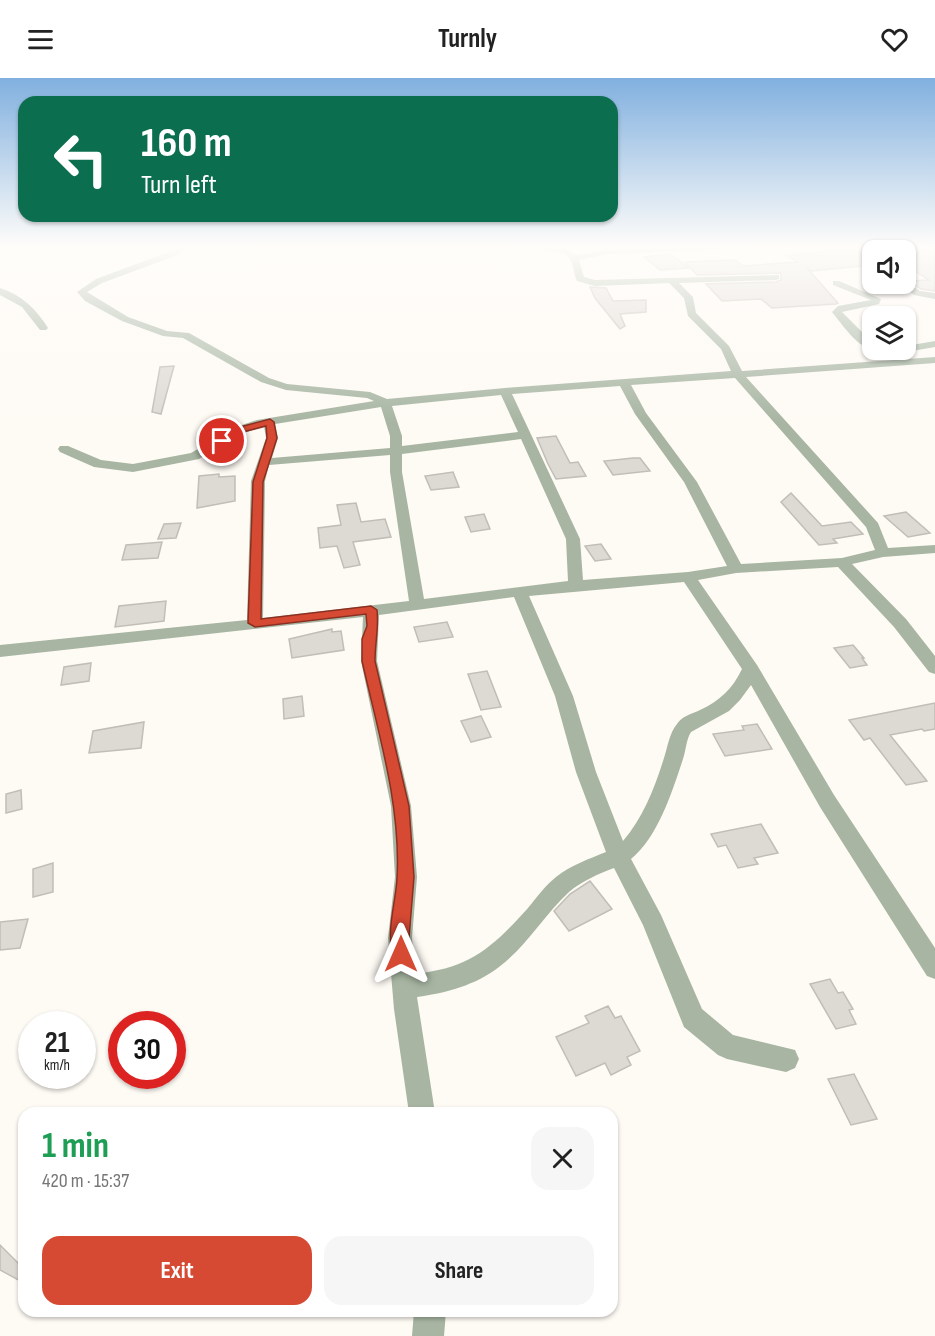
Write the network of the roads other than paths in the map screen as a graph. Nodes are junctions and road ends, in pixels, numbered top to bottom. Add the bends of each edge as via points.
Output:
1 (26, 306) edge
2 (103, 306) edge
3 (690, 306) edge
4 (858, 306) edge
5 (43, 328) dead end
6 (862, 339) edge
7 (935, 344) edge
8 (916, 347) edge
9 (899, 360) edge
10 (935, 360) edge
11 (903, 362) junction
12 (738, 374) junction
13 (624, 383) junction
14 (505, 391) junction
15 (385, 403) junction
16 (270, 422) junction
17 (524, 435) junction
18 (64, 449) dead end
19 (396, 451) junction
20 (264, 462) junction
21 (935, 549) edge
22 (883, 553) junction
23 (842, 562) junction
24 (736, 569) junction
25 (688, 577) junction
26 (576, 585) junction
27 (520, 592) junction
28 (417, 604) junction
29 (371, 610) junction
30 (255, 623) junction
31 (0, 651) edge
32 (935, 668) edge
33 (751, 669) junction
34 (618, 855) junction
35 (935, 968) edge
36 (404, 987) junction
37 (786, 1059) dead end
38 (421, 1107) edge
39 (430, 1317) edge
40 (428, 1336) edge

1 - 5 street
2 - 15 street via 153,331 185,335 265,380 286,387 370,395
3 - 12 street via 691,314 724,348
4 - 6 street via 837,312
7 - 8 street
9 - 11 street
10 - 11 street
11 - 12 street
12 - 13 street
12 - 22 street via 873,526
13 - 14 street
13 - 24 street via 641,414 690,482
14 - 15 street
14 - 17 street
15 - 16 street
15 - 19 street via 396,436
16 - 18 street via 240,430 195,456 132,468 98,464
16 - 20 street via 272,438
17 - 19 street
17 - 26 street via 573,538
19 - 20 street
19 - 28 street
20 - 30 street via 258,482
21 - 22 street
22 - 23 street
23 - 24 street
23 - 32 street via 900,623
24 - 25 street
25 - 26 street
25 - 33 street
26 - 27 street
27 - 28 street
27 - 34 street via 564,696 586,772
28 - 29 street
29 - 30 street
29 - 36 street via 369,661 401,806 406,877 400,938
30 - 31 street
33 - 34 street via 739,693 684,727 635,842
33 - 35 street via 827,801
34 - 36 street via 576,874 554,890 537,914 481,968 455,980
34 - 37 street via 653,922 693,1017 727,1046
36 - 38 street
39 - 40 street

